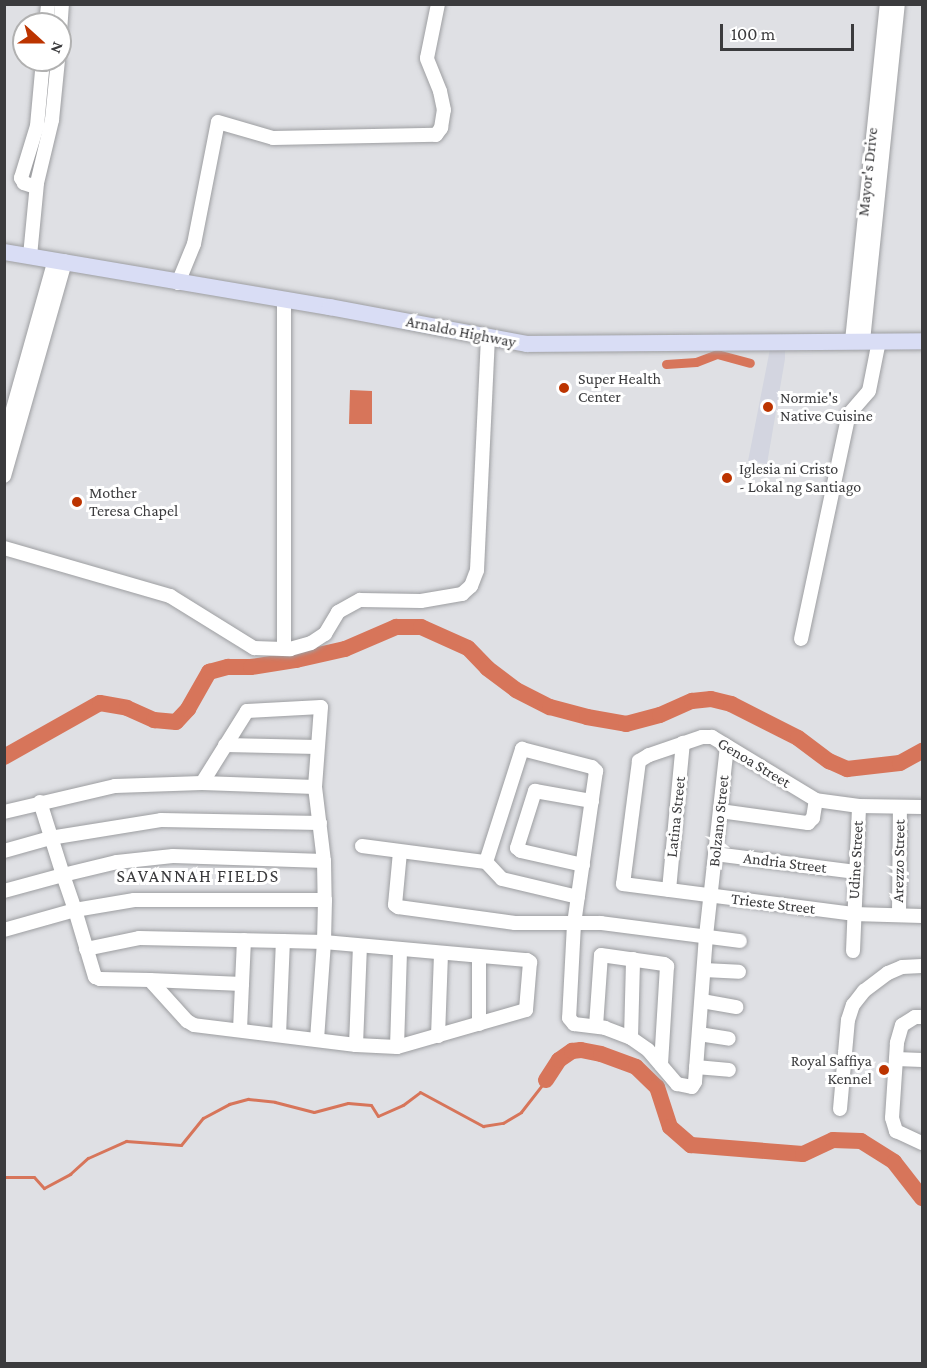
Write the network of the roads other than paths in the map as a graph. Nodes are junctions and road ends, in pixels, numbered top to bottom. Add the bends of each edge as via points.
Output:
1 (438, 4) edge
2 (887, 4) edge
3 (898, 4) edge
4 (42, 72) edge
5 (57, 72) edge
6 (882, 84) junction
7 (36, 187) junction
8 (4, 252) edge
9 (30, 256) junction
10 (60, 261) junction
11 (178, 282) junction
12 (284, 300) junction
13 (488, 338) junction
14 (865, 341) junction
15 (922, 341) edge
16 (4, 441) edge
17 (4, 476) edge
18 (4, 548) edge
19 (801, 639) dead end
20 (284, 649) junction
21 (683, 743) junction
22 (225, 745) junction
23 (727, 746) junction
24 (317, 747) junction
25 (202, 783) junction
26 (315, 786) junction
27 (816, 800) junction
28 (592, 801) junction
29 (40, 802) junction
30 (859, 806) junction
31 (900, 807) junction
32 (922, 807) edge
33 (720, 811) junction
34 (4, 812) edge
35 (320, 823) junction
36 (50, 838) junction
37 (362, 846) dead end
38 (4, 851) edge
39 (400, 852) junction
40 (715, 854) junction
41 (324, 861) junction
42 (486, 862) junction
43 (583, 865) junction
44 (856, 872) junction
45 (63, 875) junction
46 (623, 884) joint
47 (669, 890) junction
48 (4, 891) edge
49 (710, 896) junction
50 (578, 897) junction
51 (325, 900) junction
52 (75, 910) junction
53 (853, 914) junction
54 (899, 915) junction
55 (922, 916) edge
56 (574, 924) junction
57 (4, 930) edge
58 (706, 936) junction
59 (244, 940) junction
60 (284, 941) junction
61 (740, 941) dead end
62 (324, 942) junction
63 (360, 946) junction
64 (86, 949) junction
65 (400, 949) junction
66 (853, 951) dead end
67 (441, 953) junction
68 (479, 957) junction
69 (633, 959) junction
70 (922, 966) edge
71 (704, 970) junction
72 (739, 972) dead end
73 (150, 980) junction
74 (242, 984) junction
75 (702, 1001) junction
76 (736, 1007) dead end
77 (922, 1017) edge
78 (478, 1024) junction
79 (596, 1026) junction
80 (240, 1030) junction
81 (699, 1034) junction
82 (279, 1035) junction
83 (438, 1036) junction
84 (631, 1038) junction
85 (729, 1039) dead end
86 (317, 1040) junction
87 (356, 1045) junction
88 (397, 1047) junction
89 (896, 1059) junction
90 (922, 1060) edge
91 (661, 1065) junction
92 (696, 1067) junction
93 (729, 1070) dead end
94 (840, 1109) dead end
95 (922, 1143) edge

1 - 11 street via 427,58 444,110 436,135 273,138 218,122 194,244
2 - 6 street, Mayor's Drive
3 - 6 street, Mayor's Drive
4 - 7 street via 37,126 21,177 24,183
5 - 7 street via 52,120
6 - 14 street, Mayor's Drive
7 - 9 street
8 - 9 main road, Arnaldo Highway
9 - 10 main road, Arnaldo Highway
10 - 11 main road, Arnaldo Highway
10 - 16 street
10 - 17 street
11 - 12 main road, Arnaldo Highway
12 - 13 main road, Arnaldo Highway
12 - 20 street
13 - 14 main road, Arnaldo Highway via 569,346
13 - 20 street via 477,570 471,586 462,594 421,601 360,600 338,612 325,634 311,643
14 - 15 main road, Arnaldo Highway
14 - 19 street, Mayor's Drive via 869,391 849,414
18 - 20 street via 170,596 254,648
21 - 23 street, Genoa Street via 708,737
21 - 46 street, Genoa Street via 639,761
21 - 47 street, Latina Street
22 - 24 street
22 - 24 street via 247,711 321,707
22 - 25 street
23 - 27 street, Genoa Street
23 - 33 street, Bolzano Street
24 - 26 street
25 - 26 street
25 - 29 street via 115,786
26 - 35 street
27 - 30 street, Genoa Street
27 - 33 street via 813,818 807,823
28 - 42 street via 596,771 592,767 522,748
28 - 43 street
28 - 43 street via 535,791 517,848
29 - 34 street
29 - 36 street
30 - 31 street, Genoa Street
30 - 44 street, Udine Street
31 - 32 street, Genoa Street
31 - 54 street, Arezzo Street
33 - 40 street, Bolzano Street
35 - 36 street via 161,820
35 - 41 street
36 - 38 street
36 - 45 street
37 - 39 street
39 - 42 street
39 - 56 street via 395,905 398,907 515,923
40 - 44 street, Andria Street
40 - 49 street, Bolzano Street
41 - 45 street via 173,856 117,862
41 - 51 street
42 - 50 street via 502,879
43 - 50 street
44 - 53 street, Udine Street
45 - 48 street
45 - 52 street
46 - 47 street, Trieste Street
47 - 49 street, Trieste Street
49 - 53 street, Trieste Street
49 - 58 street, Bolzano Street
50 - 56 street
51 - 52 street via 134,900
51 - 62 street
52 - 57 street
52 - 64 street
53 - 54 street, Trieste Street
53 - 66 street, Udine Street
54 - 55 street, Trieste Street
56 - 58 street via 601,923
56 - 79 street via 569,1018 574,1024
58 - 61 street
58 - 71 street, Bolzano Street
59 - 60 street
59 - 64 street via 139,939
59 - 74 street
60 - 62 street
60 - 82 street
62 - 63 street
62 - 86 street
63 - 65 street
63 - 87 street
64 - 73 street via 95,977
65 - 67 street
65 - 88 street
67 - 68 street
67 - 83 street
68 - 78 street
68 - 78 street via 530,962 526,1010
69 - 79 street via 601,955
69 - 84 street
69 - 91 street via 667,966
70 - 94 street via 888,973 853,1005 848,1020
71 - 72 street
71 - 75 street, Bolzano Street
73 - 74 street
73 - 80 street via 194,1025
74 - 80 street
75 - 76 street
75 - 81 street, Bolzano Street
77 - 89 street via 902,1025
78 - 83 street
79 - 84 street
80 - 82 street
81 - 85 street
81 - 92 street, Bolzano Street
82 - 86 street
83 - 88 street
84 - 91 street
86 - 87 street
87 - 88 street
89 - 90 street
89 - 95 street via 892,1118 896,1131
91 - 92 street via 677,1084 692,1087
92 - 93 street

